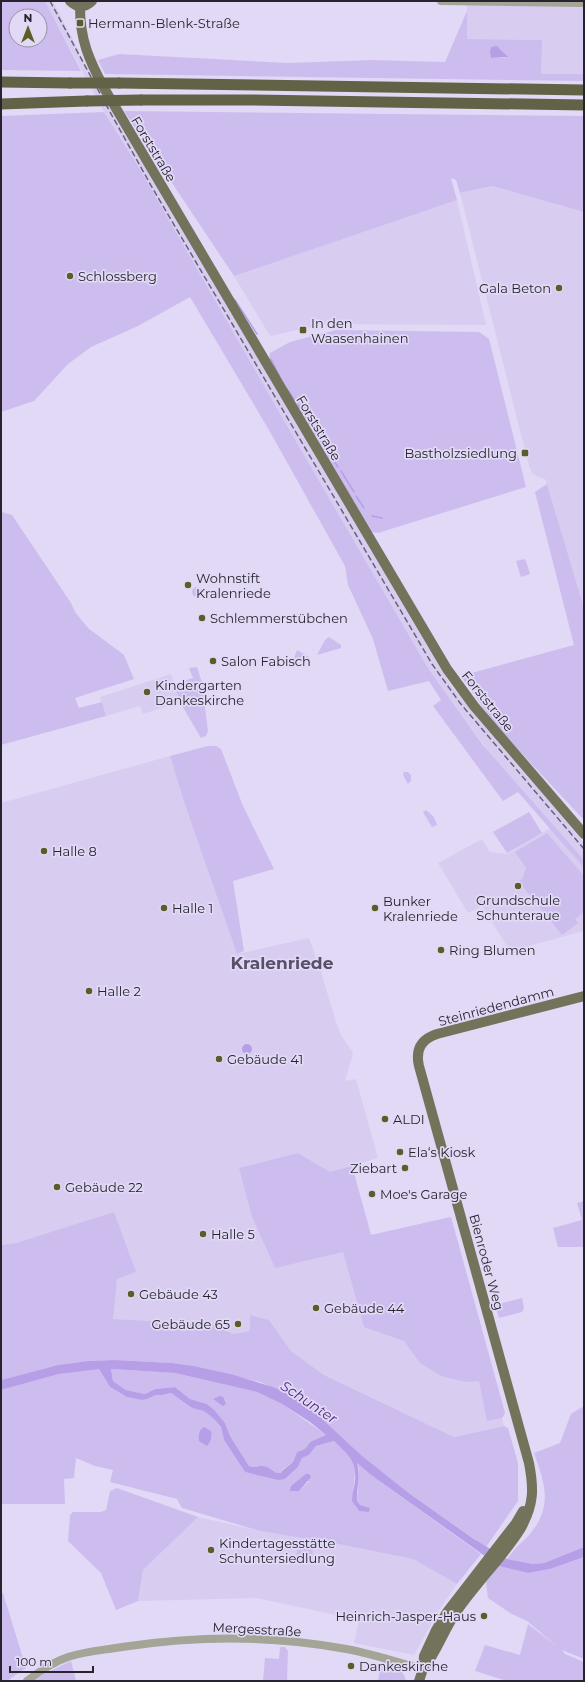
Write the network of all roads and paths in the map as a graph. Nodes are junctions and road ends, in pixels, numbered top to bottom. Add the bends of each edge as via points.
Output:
1 (70, 1) edge
2 (92, 1) edge
3 (440, 1) edge
4 (584, 3) edge
5 (80, 7) junction
6 (1, 82) edge
7 (584, 90) edge
8 (1, 104) edge
9 (584, 105) edge
10 (584, 834) edge
11 (584, 996) edge
12 (418, 1049) joint
13 (423, 1669) junction
14 (27, 1681) edge
15 (419, 1681) edge

1 - 5 main road
2 - 5 main road
3 - 4 street
5 - 10 main road, Forststraße via 83,42 102,84 447,669 474,706
6 - 7 highway, bridge
8 - 9 highway, bridge via 254,100
11 - 12 main road, Steinriedendamm via 437,1034 425,1040
12 - 13 main road, Bienroder Weg via 419,1066 529,1461 532,1482 523,1511 507,1540 481,1573 460,1594 436,1630 424,1656
13 - 14 street, Mergesstraße via 341,1648 293,1641 244,1638 183,1640 88,1652 59,1661 39,1671
13 - 15 main road, Bienroder Weg

